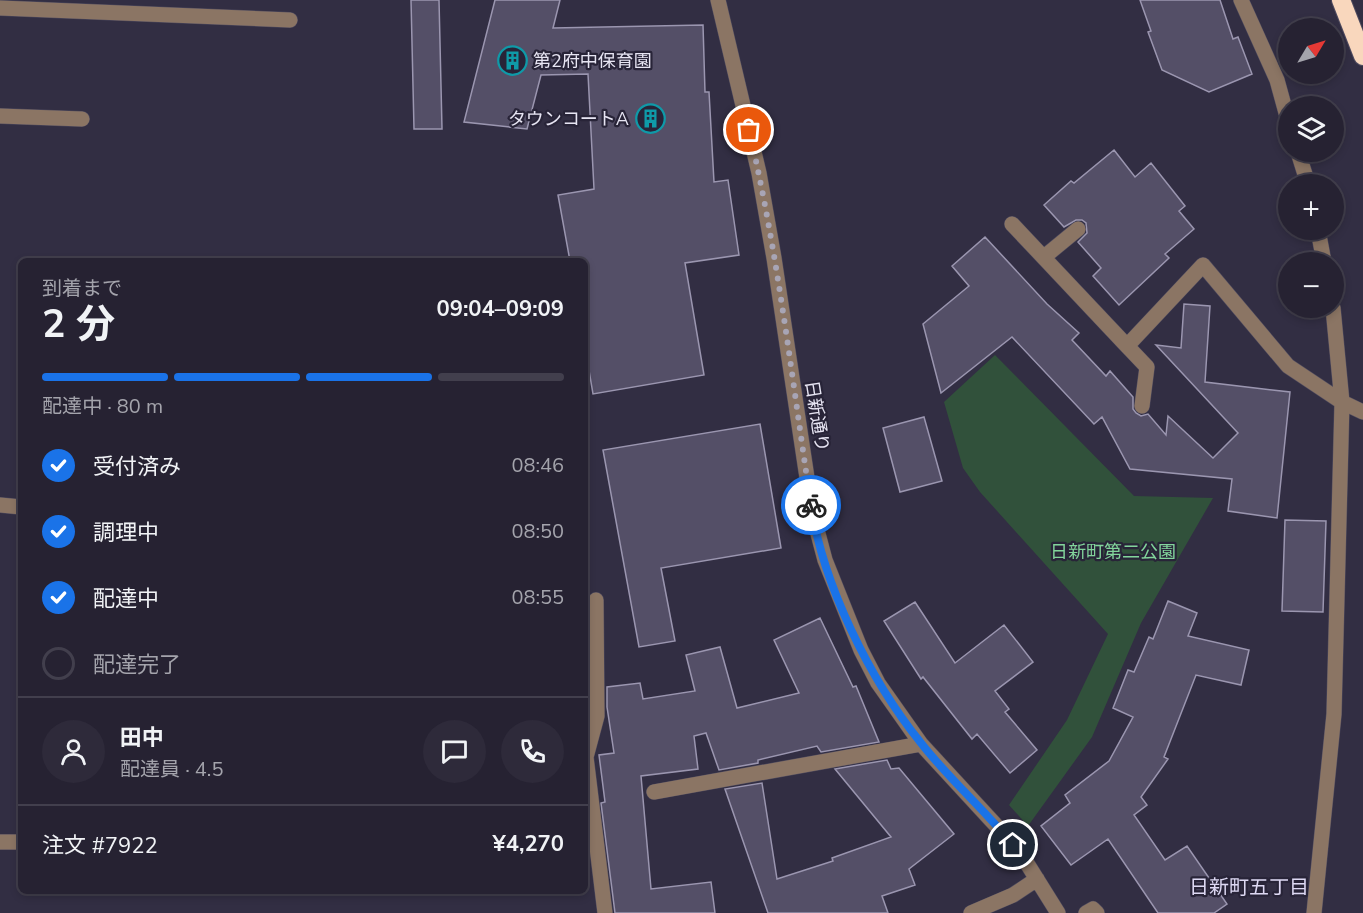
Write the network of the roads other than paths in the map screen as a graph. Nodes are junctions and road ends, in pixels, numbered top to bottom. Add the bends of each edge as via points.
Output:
1 (718, 0) edge
2 (1241, 0) edge
3 (1341, 0) edge
4 (0, 8) edge
5 (290, 20) dead end
6 (1363, 56) edge
7 (1281, 96) edge
8 (0, 116) edge
9 (81, 119) dead end
10 (1012, 224) dead end
11 (1078, 228) dead end
12 (1044, 257) junction
13 (1334, 318) edge
14 (1127, 346) junction
15 (1363, 400) edge
16 (1342, 402) junction
17 (1142, 406) dead end
18 (1363, 412) edge
19 (0, 505) edge
20 (18, 507) edge
21 (596, 600) dead end
22 (921, 744) junction
23 (588, 750) edge
24 (588, 773) edge
25 (654, 792) dead end
26 (0, 842) edge
27 (18, 842) edge
28 (1037, 879) junction
29 (605, 913) edge
30 (971, 913) edge
31 (1059, 913) edge
32 (1086, 913) edge
33 (1098, 913) edge
34 (1314, 913) edge

1 - 22 street, 日新通り via 759,173 812,511 825,561 878,683
2 - 7 street
3 - 6 highway
4 - 5 street
8 - 9 street
10 - 12 street
11 - 12 street
12 - 14 street
13 - 16 street
14 - 16 street via 1203,265 1288,366
14 - 17 street via 1147,367
15 - 16 street
16 - 18 street
16 - 34 street via 1334,714
19 - 20 street
21 - 23 street via 597,716
22 - 25 street
22 - 28 street, 日新通り via 1003,833
24 - 29 street
26 - 27 street
28 - 30 street via 1013,895
28 - 31 street, 日新通り
32 - 33 street via 1093,909

